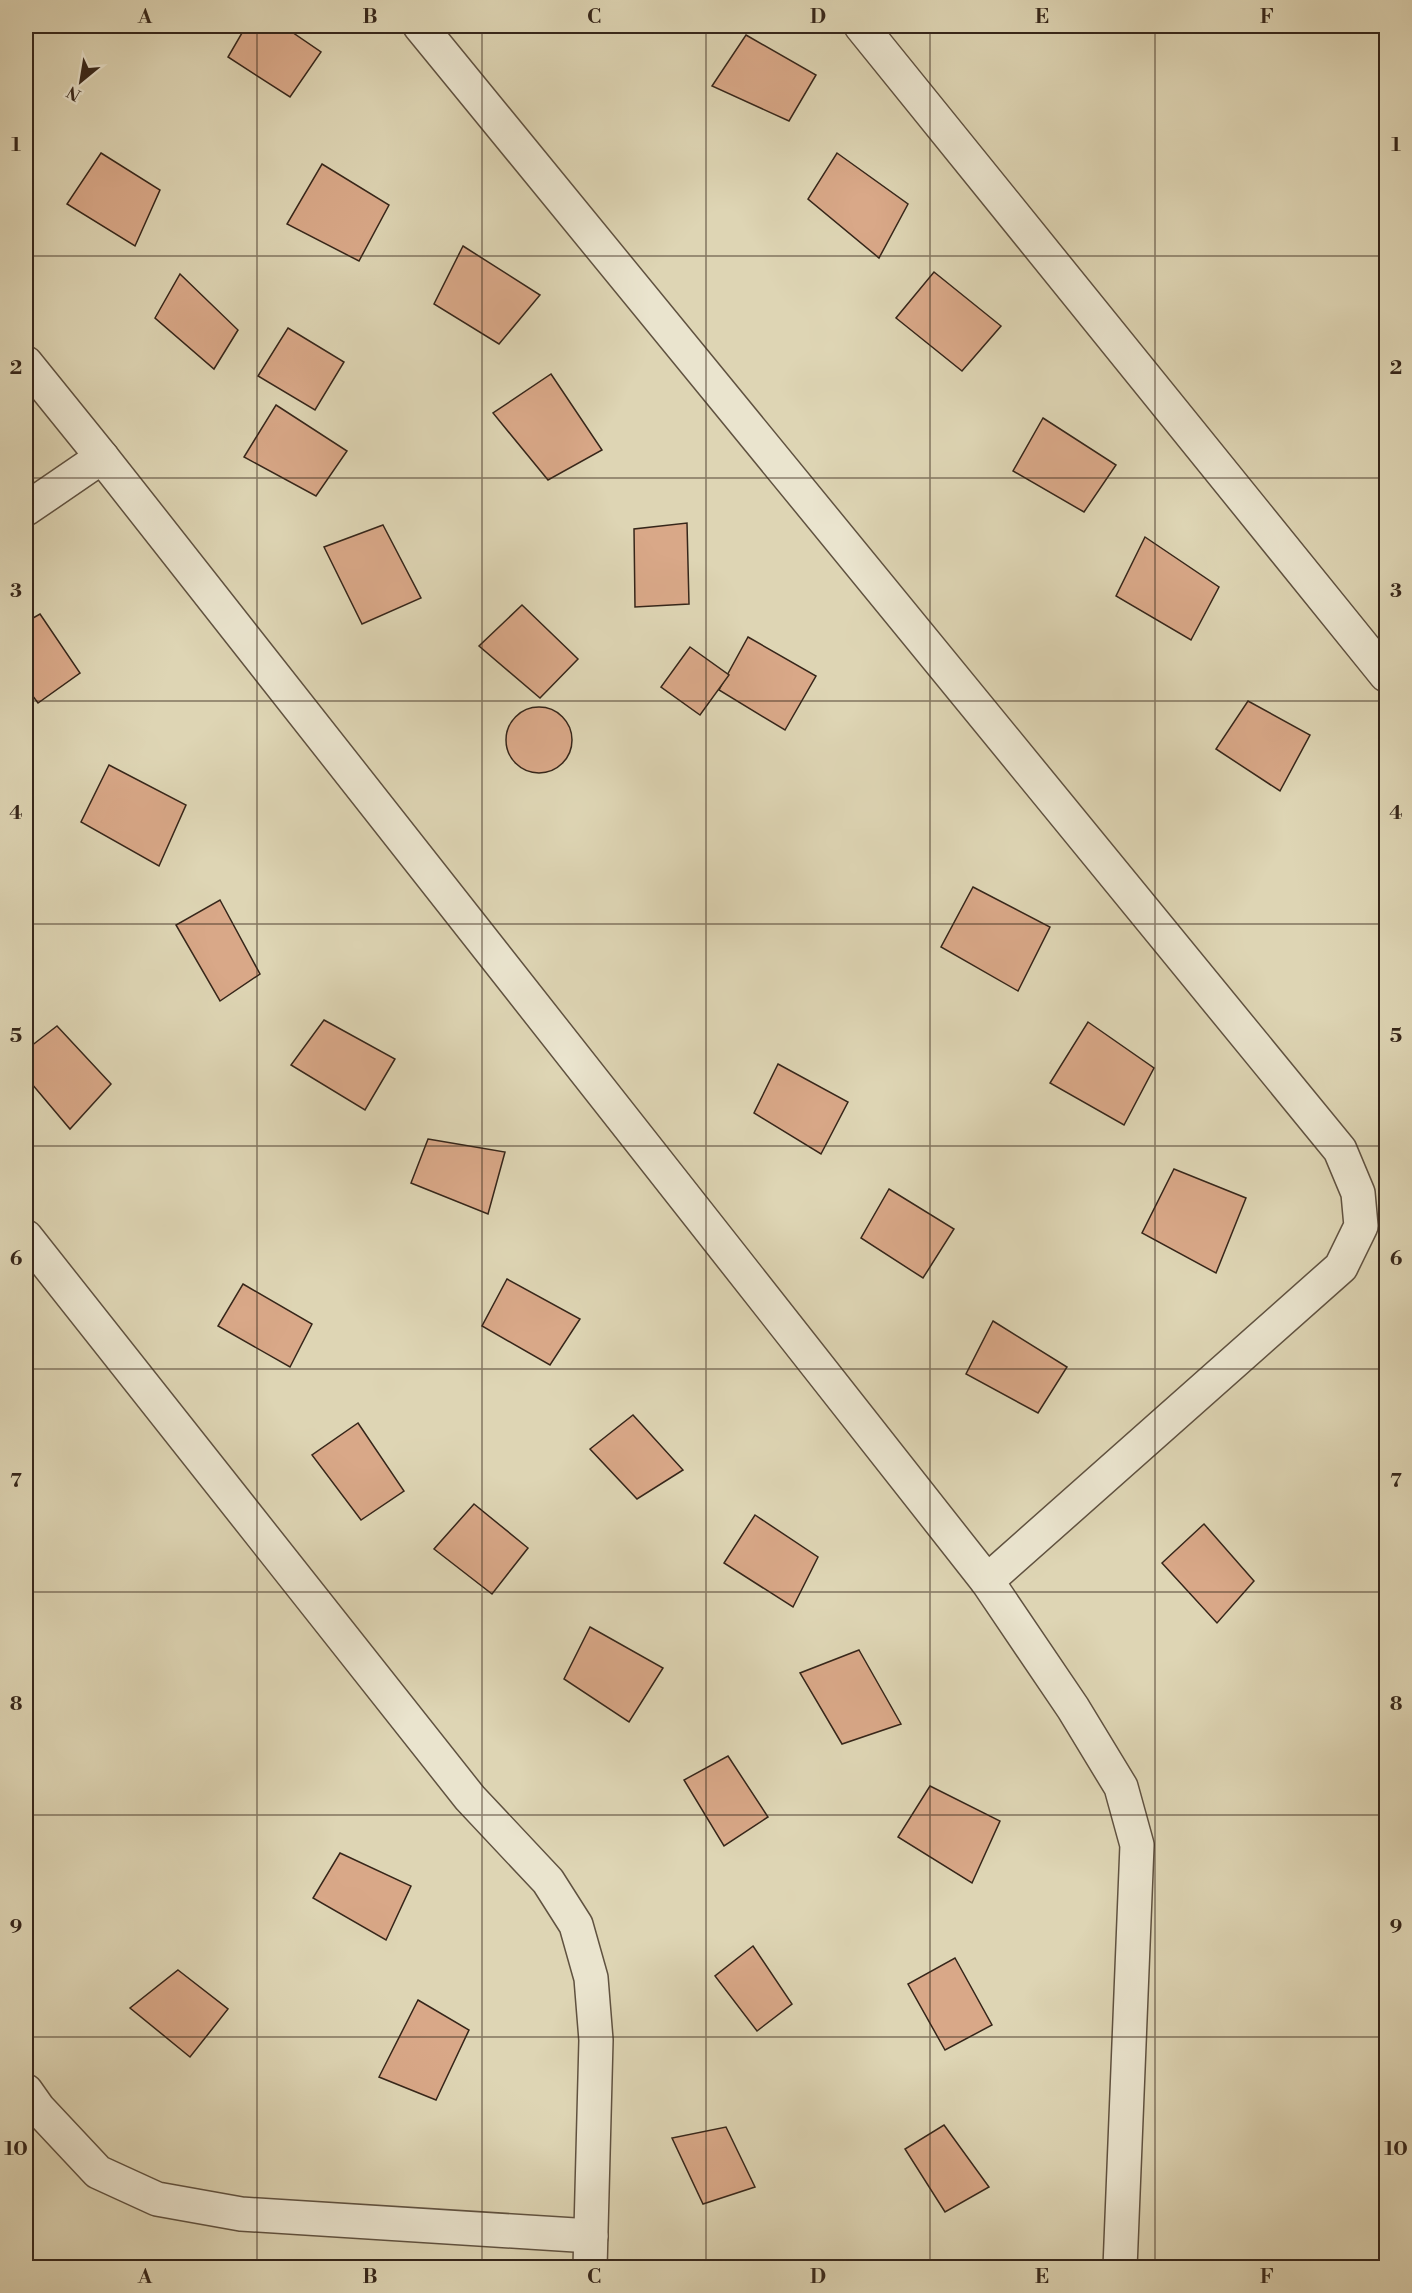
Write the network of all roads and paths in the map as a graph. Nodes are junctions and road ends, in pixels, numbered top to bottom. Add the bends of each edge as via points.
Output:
1 (420, 26) edge
2 (861, 26) edge
3 (26, 363) edge
4 (102, 457) junction
5 (26, 509) edge
6 (1386, 675) edge
7 (26, 1237) edge
8 (987, 1581) junction
9 (26, 2091) edge
10 (591, 2236) junction
11 (590, 2268) edge
12 (1120, 2268) edge

1 - 8 street via 1340,1150 1358,1193 1361,1226 1341,1267
2 - 6 street
3 - 4 street
4 - 5 street
4 - 8 street
7 - 10 street via 470,1798 548,1881 576,1925 591,1978 596,2040
8 - 12 street via 1121,1787 1137,1845
9 - 10 street via 98,2172 156,2199 240,2214
10 - 11 street

